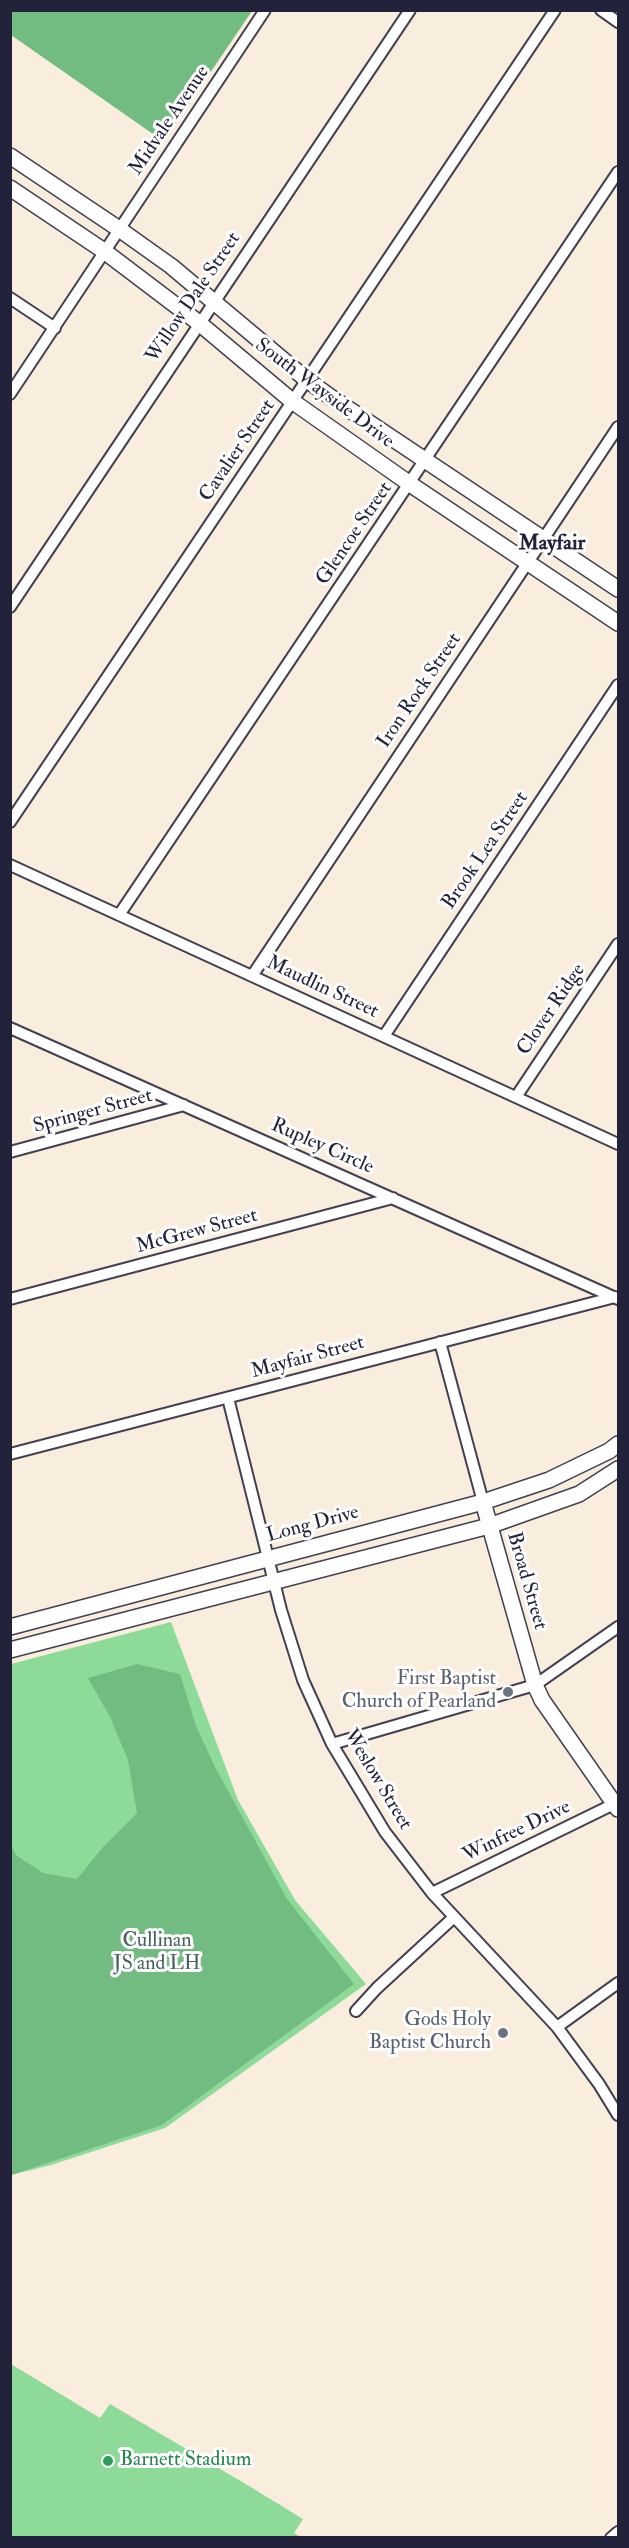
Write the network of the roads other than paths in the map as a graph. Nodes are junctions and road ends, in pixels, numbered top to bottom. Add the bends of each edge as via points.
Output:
1 (264, 10) edge
2 (410, 10) edge
3 (555, 10) edge
4 (601, 10) edge
5 (618, 22) edge
6 (10, 156) edge
7 (618, 172) edge
8 (10, 188) edge
9 (119, 229) junction
10 (104, 251) junction
11 (10, 298) edge
12 (213, 302) junction
13 (199, 323) junction
14 (55, 328) junction
15 (307, 380) junction
16 (10, 394) edge
17 (292, 401) junction
18 (618, 427) edge
19 (426, 461) junction
20 (410, 484) junction
21 (543, 539) junction
22 (527, 563) junction
23 (618, 589) edge
24 (10, 607) edge
25 (618, 623) edge
26 (618, 685) edge
27 (10, 822) edge
28 (10, 866) edge
29 (119, 915) junction
30 (618, 944) edge
31 (252, 976) junction
32 (10, 1028) edge
33 (384, 1036) junction
34 (516, 1097) junction
35 (184, 1105) junction
36 (618, 1144) edge
37 (10, 1152) edge
38 (393, 1198) junction
39 (617, 1298) edge
40 (10, 1299) edge
41 (440, 1342) junction
42 (228, 1398) junction
43 (618, 1444) edge
44 (10, 1454) edge
45 (618, 1469) edge
46 (483, 1502) junction
47 (489, 1526) junction
48 (384, 1528) junction
49 (388, 1552) junction
50 (267, 1558) junction
51 (274, 1580) junction
52 (158, 1588) junction
53 (164, 1609) junction
54 (34, 1621) junction
55 (10, 1627) edge
56 (618, 1627) edge
57 (39, 1642) junction
58 (10, 1650) edge
59 (535, 1685) junction
60 (333, 1744) junction
61 (617, 1805) edge
62 (432, 1893) junction
63 (453, 1918) junction
64 (618, 1983) edge
65 (356, 2012) dead end
66 (557, 2027) junction
67 (618, 2115) edge
68 (618, 2532) edge
69 (611, 2538) edge

1 - 9 street, Midvale Avenue
2 - 12 street, Willow Dale Street
3 - 15 street, Cavalier Street
4 - 5 street
6 - 9 main road, South Wayside Drive
7 - 19 street, Glencoe Street
8 - 10 main road, South Wayside Drive
9 - 10 street, Midvale Avenue
9 - 12 main road, South Wayside Drive
10 - 13 main road, South Wayside Drive
10 - 14 street, Midvale Avenue
11 - 14 street
12 - 13 street, Willow Dale Street
12 - 15 main road, South Wayside Drive
13 - 17 main road, South Wayside Drive
13 - 24 street, Willow Dale Street
14 - 16 street, Midvale Avenue
15 - 17 street, Cavalier Street
15 - 19 main road, South Wayside Drive
17 - 20 main road, South Wayside Drive
17 - 27 street, Cavalier Street
18 - 21 street, Iron Rock Street
19 - 20 street, Glencoe Street
19 - 21 main road, South Wayside Drive
20 - 22 main road, South Wayside Drive
20 - 29 street, Glencoe Street
21 - 22 street, Iron Rock Street
21 - 23 main road, South Wayside Drive
22 - 25 main road, South Wayside Drive
22 - 31 street, Iron Rock Street
26 - 33 street, Brook Lea Street
28 - 29 street, Maudlin Street
29 - 31 street, Maudlin Street
30 - 34 street, Clover Ridge
31 - 33 street, Maudlin Street
32 - 35 street, Rupley Circle
33 - 34 street, Maudlin Street
34 - 36 street, Maudlin Street
35 - 37 street, Springer Street
35 - 38 street, Rupley Circle
38 - 39 street, Rupley Circle
38 - 40 street, McGrew Street
39 - 41 street, Mayfair Street
41 - 42 street, Mayfair Street
41 - 46 street, Broad Street
42 - 44 street, Mayfair Street
42 - 50 street, Weslow Street
43 - 46 main road, Long Drive via 549,1480
45 - 47 main road via 579,1494
46 - 47 main road, Broad Street
46 - 48 main road, Long Drive
47 - 49 main road
47 - 59 main road, Broad Street
48 - 49 main road
48 - 50 main road, Long Drive
49 - 51 main road
50 - 51 street, Weslow Street
50 - 52 main road, Long Drive
51 - 53 main road
51 - 60 street, Weslow Street via 303,1680
52 - 53 main road
52 - 54 main road, Long Drive
53 - 57 main road
54 - 55 main road, Long Drive
54 - 57 main road
56 - 59 street
57 - 58 main road
59 - 60 street
59 - 61 main road, Broad Street
60 - 62 street, Weslow Street via 385,1832
61 - 62 street, Winfree Drive
62 - 63 street, Weslow Street
63 - 65 street
63 - 66 street, Weslow Street
64 - 66 street
66 - 67 street, Weslow Street
68 - 69 street

